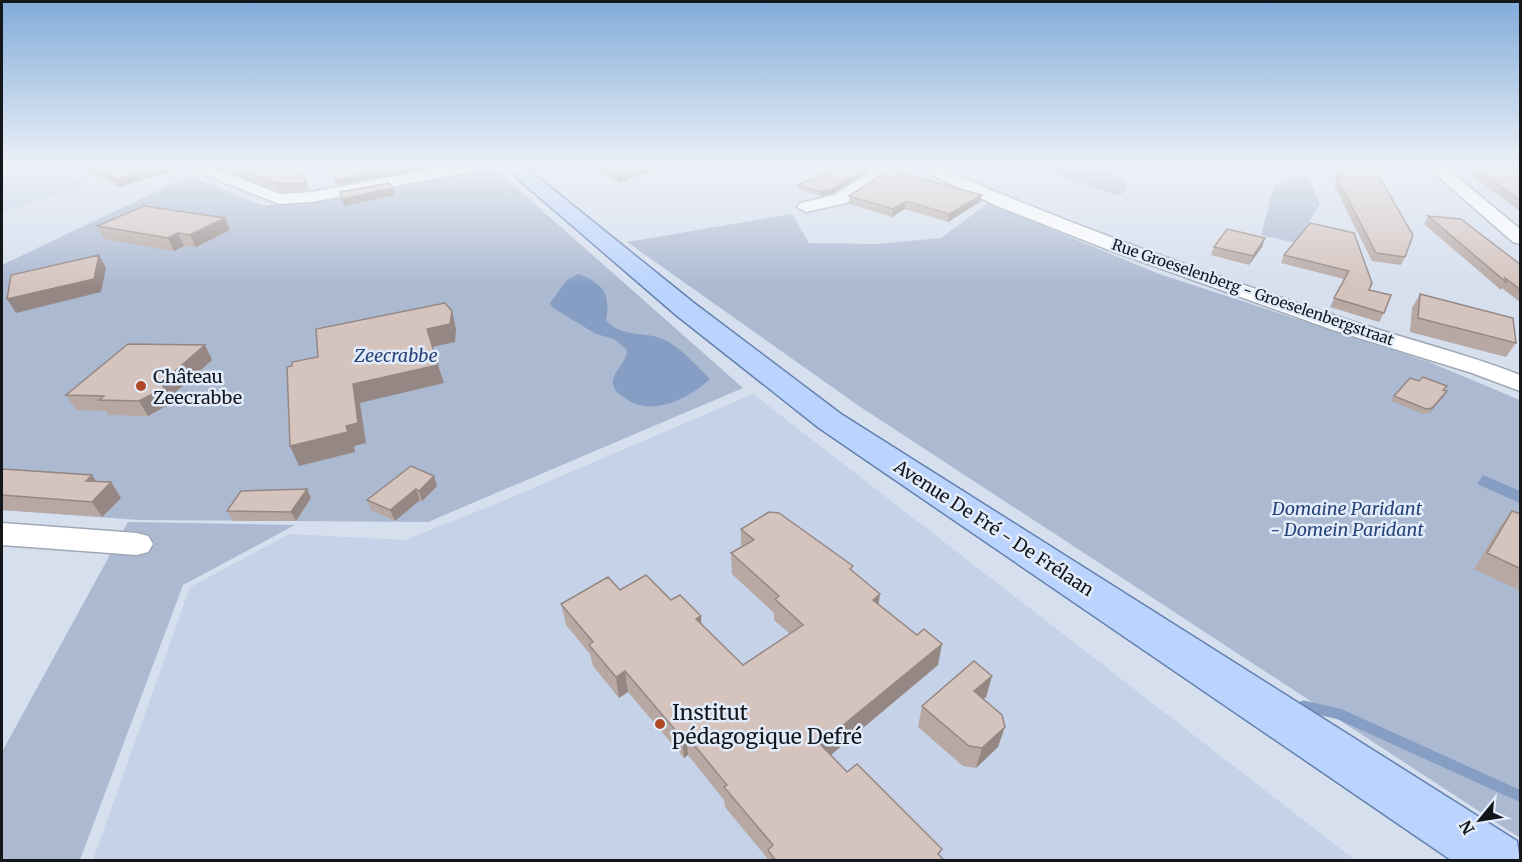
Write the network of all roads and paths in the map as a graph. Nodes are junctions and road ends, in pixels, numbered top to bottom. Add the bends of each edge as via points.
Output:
1 (561, 206) edge
2 (809, 206) edge
3 (1014, 206) edge
4 (1483, 206) edge
5 (806, 207) dead end
6 (1521, 238) edge
7 (1521, 384) edge
8 (2, 534) edge
9 (137, 544) dead end
10 (1498, 861) edge

1 - 10 main road, Avenue De Fré - De Frélaan via 830,422
2 - 5 street
3 - 7 street, Rue Groeselenberg - Groeselenbergstraat via 1116,246
4 - 6 street
8 - 9 street

